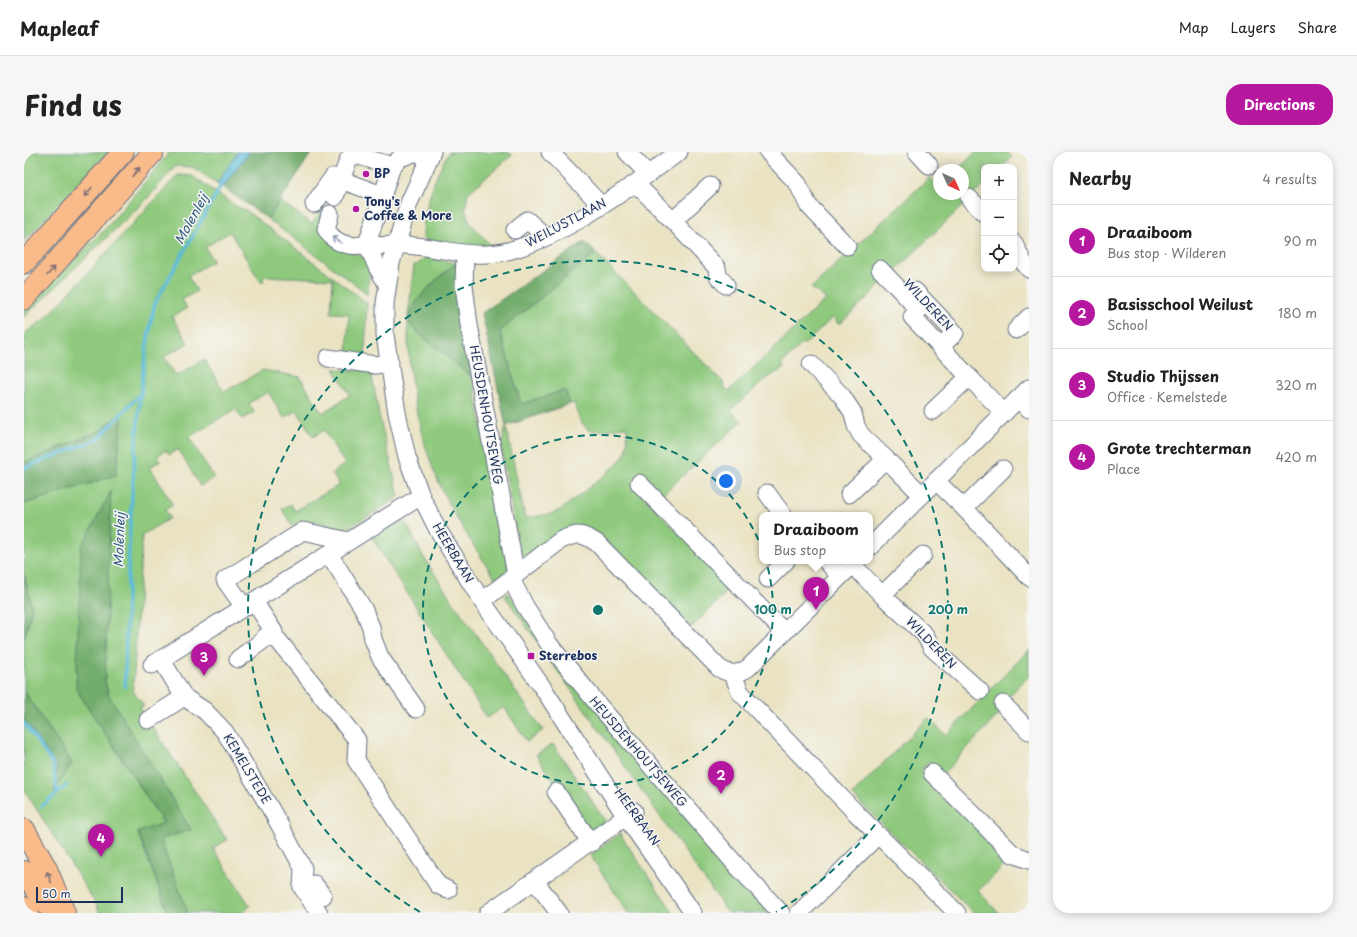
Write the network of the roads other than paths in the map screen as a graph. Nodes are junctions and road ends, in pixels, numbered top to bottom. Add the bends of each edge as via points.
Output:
1 (123, 152) edge
2 (153, 152) edge
3 (550, 152) edge
4 (627, 152) edge
5 (679, 152) edge
6 (768, 152) edge
7 (917, 152) edge
8 (430, 155) edge
9 (929, 165) dead end
10 (392, 166) junction
11 (642, 179) junction
12 (341, 180) junction
13 (710, 186) dead end
14 (382, 195) junction
15 (335, 197) dead end
16 (969, 198) dead end
17 (314, 204) dead end
18 (601, 205) junction
19 (981, 210) edge
20 (330, 214) dead end
21 (673, 221) junction
22 (515, 230) dead end
23 (546, 237) junction
24 (367, 244) junction
25 (398, 244) junction
26 (847, 246) dead end
27 (1017, 249) edge
28 (465, 255) junction
29 (24, 263) edge
30 (884, 266) dead end
31 (1029, 269) edge
32 (387, 284) junction
33 (726, 284) dead end
34 (24, 299) edge
35 (1029, 317) edge
36 (1016, 330) dead end
37 (328, 358) dead end
38 (390, 363) junction
39 (811, 364) dead end
40 (969, 377) junction
41 (1025, 399) edge
42 (933, 411) dead end
43 (1004, 413) junction
44 (886, 459) junction
45 (1003, 469) dead end
46 (936, 481) junction
47 (639, 483) dead end
48 (767, 493) dead end
49 (849, 494) dead end
50 (922, 495) junction
51 (421, 496) junction
52 (964, 508) junction
53 (781, 512) edge
54 (349, 541) junction
55 (873, 543) edge
56 (329, 554) junction
57 (922, 555) dead end
58 (783, 564) edge
59 (829, 564) edge
60 (853, 564) edge
61 (855, 564) edge
62 (840, 576) junction
63 (514, 577) junction
64 (1029, 577) edge
65 (768, 579) dead end
66 (882, 595) junction
67 (482, 601) junction
68 (249, 604) junction
69 (784, 632) junction
70 (265, 637) junction
71 (238, 659) dead end
72 (733, 674) junction
73 (980, 692) dead end
74 (184, 697) junction
75 (1003, 704) dead end
76 (416, 709) dead end
77 (148, 720) dead end
78 (1029, 731) edge
79 (932, 773) dead end
80 (556, 792) dead end
81 (630, 814) junction
82 (24, 830) edge
83 (878, 835) junction
84 (590, 843) junction
85 (1029, 860) edge
86 (24, 872) edge
87 (535, 881) junction
88 (302, 887) junction
89 (448, 890) dead end
90 (323, 896) dead end
91 (24, 908) edge
92 (28, 913) edge
93 (54, 913) edge
94 (64, 913) edge
95 (319, 913) edge
96 (488, 913) edge
97 (559, 913) edge
98 (693, 913) edge
99 (706, 913) edge
100 (781, 913) edge
101 (799, 913) edge
102 (957, 913) edge

1 -> 29 main road
34 -> 2 main road
3 - 18 street
4 - 11 street
5 - 11 street, WEILUSTLAAN
6 - 26 street via 798,184 808,205
7 - 9 street
8 - 10 street via 416,152 400,158
8 - 25 street, HEERBAAN via 409,203
10 - 12 street via 356,155 349,158
10 - 14 street
11 - 18 street, WEILUSTLAAN
11 - 21 street
12 - 14 street
12 - 15 street
12 - 17 street via 333,177
13 - 21 street
14 - 24 street
16 - 19 street
18 - 23 street, WEILUSTLAAN
24 -> 20 street, WEILUSTLAAN via 345,246 329,235 326,229
21 - 33 street via 717,268 718,276
22 - 23 street via 527,220
23 - 28 street, WEILUSTLAAN via 517,249
24 - 25 street, WEILUSTLAAN via 381,247
24 - 32 street
25 - 28 street, WEILUSTLAAN
25 - 32 street, HEERBAAN
25 - 38 street, HEERBAAN via 399,263
27 - 31 street
28 - 63 street, HEUSDENHOUTSEWEG via 464,285 469,324
30 - 40 street, WILDEREN via 919,310 912,317
32 - 38 street, HEERBAAN via 385,335
35 - 36 street
37 - 38 street via 375,365
38 - 51 street, HEERBAAN via 397,413 407,457
39 - 44 street via 842,396 853,412 861,434
40 - 42 street
40 - 43 street, WILDEREN
41 - 43 street
43 - 46 street
44 - 49 street
44 - 50 street
45 - 52 street
46 - 50 street
46 - 52 street
47 - 69 street
48 - 53 street
50 - 55 street
51 - 54 street, KEMELSTEDE
51 - 67 street, HEERBAAN via 438,530
52 - 64 street
54 - 56 street, KEMELSTEDE
54 - 68 street via 303,531 225,580
56 - 68 street, KEMELSTEDE
56 - 76 street via 362,608 380,657
57 - 66 street
58 - 65 street
59 - 62 street
60 - 62 street, WILDEREN
61 - 66 street, WILDEREN
62 - 69 street, WILDEREN
63 - 67 street
63 - 72 street via 561,540 574,534 586,536 598,543 718,668
63 - 100 street, HEUSDENHOUTSEWEG via 525,606 549,644 737,866
66 - 73 street, WILDEREN via 925,635 932,648
67 - 81 street, HEERBAAN
68 - 70 street via 274,632
68 - 74 street, KEMELSTEDE via 156,662
69 - 72 street, WILDEREN via 748,668
70 - 71 street
70 - 89 street via 278,640 357,740 356,760 438,885
72 - 83 street via 740,692
74 - 77 street
74 - 88 street, KEMELSTEDE via 205,711 225,732 273,811 303,868
75 - 78 street
79 - 85 street via 1013,854
80 - 84 street
81 - 84 street
81 - 98 street, HEERBAAN
81 - 99 street, HEERBAAN
94 -> 82 highway via 46,869
83 - 101 street
83 - 102 street
84 - 87 street
86 - 93 highway
87 - 96 street
87 - 97 street
88 - 90 street via 314,884
88 - 95 street
91 - 92 highway

